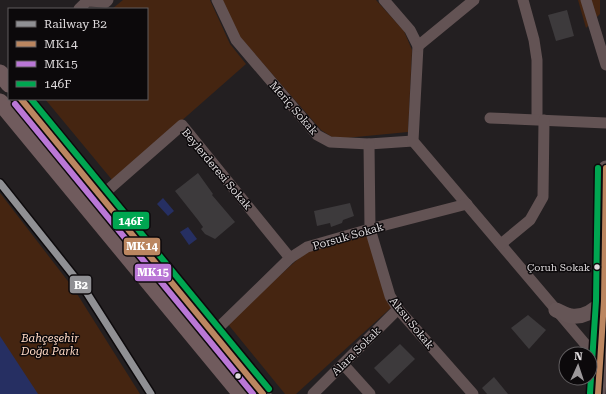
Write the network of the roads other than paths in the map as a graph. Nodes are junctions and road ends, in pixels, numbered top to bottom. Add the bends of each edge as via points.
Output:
1 (108, 0) edge
2 (217, 0) edge
3 (384, 0) edge
4 (474, 0) edge
5 (523, 0) edge
6 (586, 0) edge
7 (84, 3) edge
8 (418, 46) junction
9 (606, 65) edge
10 (22, 100) edge
11 (0, 102) edge
12 (490, 118) dead end
13 (540, 119) junction
14 (606, 122) edge
15 (413, 141) junction
16 (369, 144) junction
17 (606, 168) edge
18 (101, 196) junction
19 (467, 204) junction
20 (370, 229) junction
21 (501, 244) junction
22 (290, 258) junction
23 (604, 301) junction
24 (398, 309) junction
25 (556, 310) junction
26 (213, 333) junction
27 (343, 364) junction
28 (603, 365) edge
29 (242, 394) edge
30 (263, 394) edge
31 (313, 394) edge
32 (370, 394) edge
33 (473, 394) edge
34 (598, 394) edge

1 - 7 street
2 - 16 street, Meriç Sokak via 236,40 316,135 330,142
3 - 8 street via 410,30
4 - 8 street
5 - 13 street via 537,60
6 - 9 street
8 - 15 street
10 - 18 main road
11 - 29 main road
12 - 13 street
13 - 14 street
13 - 21 street via 543,197 530,220
15 - 16 street, Meriç Sokak
15 - 19 street
16 - 20 street, Aksu Sokak
17 - 23 main road
18 - 22 street, Beylerderesi Sokak via 182,125
18 - 26 main road
19 - 20 street, Porsuk Sokak
19 - 21 street
20 - 22 street, Porsuk Sokak via 307,247
20 - 24 street, Aksu Sokak via 390,296
21 - 25 street
22 - 26 street, Porsuk Sokak
23 - 25 main road via 583,315 572,316
23 - 28 main road
24 - 27 street, Alara Sokak
24 - 33 street, Aksu Sokak
25 - 28 street
26 - 30 main road
27 - 31 street, Alara Sokak
27 - 32 street
28 - 34 main road

